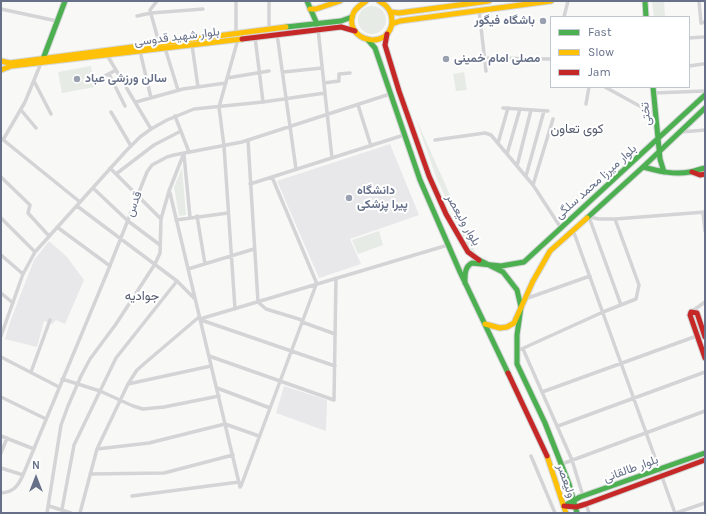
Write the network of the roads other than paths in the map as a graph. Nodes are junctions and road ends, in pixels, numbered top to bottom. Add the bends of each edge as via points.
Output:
1 (65, 1) edge
2 (157, 1) edge
3 (236, 1) edge
4 (269, 1) edge
5 (307, 1) edge
6 (340, 1) edge
7 (366, 1) edge
8 (379, 1) edge
9 (489, 1) edge
10 (551, 1) edge
11 (568, 1) edge
12 (645, 1) edge
13 (699, 1) edge
14 (357, 3) edge
15 (1, 9) edge
16 (310, 9) junction
17 (203, 10) dead end
18 (479, 10) junction
19 (391, 12) junction
20 (151, 13) junction
21 (137, 16) dead end
22 (564, 16) edge
23 (646, 16) edge
24 (352, 17) junction
25 (57, 21) junction
26 (705, 22) edge
27 (392, 24) junction
28 (318, 27) junction
29 (269, 30) junction
30 (355, 31) junction
31 (236, 33) junction
32 (278, 34) junction
33 (387, 34) junction
34 (255, 37) junction
35 (703, 37) dead end
36 (690, 38) edge
37 (238, 39) junction
38 (368, 40) junction
39 (159, 43) junction
40 (192, 45) junction
41 (165, 48) junction
42 (140, 51) junction
43 (107, 55) junction
44 (484, 58) junction
45 (550, 59) edge
46 (1, 61) edge
47 (42, 61) junction
48 (703, 64) dead end
49 (690, 66) edge
50 (322, 68) junction
51 (1, 70) edge
52 (116, 70) junction
53 (269, 71) dead end
54 (486, 71) dead end
55 (259, 72) junction
56 (283, 72) junction
57 (350, 72) dead end
58 (109, 74) junction
59 (101, 78) dead end
60 (227, 78) junction
61 (34, 81) junction
62 (226, 82) junction
63 (324, 83) junction
64 (198, 86) junction
65 (589, 88) edge
66 (607, 88) edge
67 (653, 88) edge
68 (178, 90) junction
69 (705, 91) edge
70 (325, 93) junction
71 (654, 93) junction
72 (390, 94) junction
73 (705, 95) edge
74 (151, 98) junction
75 (287, 99) junction
76 (136, 102) junction
77 (263, 102) junction
78 (586, 104) dead end
79 (358, 105) junction
80 (125, 106) dead end
81 (219, 106) junction
82 (705, 108) edge
83 (520, 109) junction
84 (21, 110) junction
85 (531, 110) junction
86 (111, 112) dead end
87 (51, 114) dead end
88 (328, 115) junction
89 (656, 115) junction
90 (175, 116) junction
91 (553, 119) dead end
92 (290, 127) junction
93 (36, 128) dead end
94 (151, 129) junction
95 (705, 130) edge
96 (181, 131) junction
97 (681, 132) junction
98 (404, 135) junction
99 (2, 139) edge
100 (658, 139) junction
101 (248, 140) junction
102 (436, 140) dead end
103 (498, 143) junction
104 (131, 146) junction
105 (224, 146) junction
106 (371, 146) junction
107 (189, 152) junction
108 (660, 152) junction
109 (184, 153) junction
110 (507, 154) junction
111 (332, 158) junction
112 (517, 166) junction
113 (110, 168) junction
114 (644, 168) junction
115 (705, 168) edge
116 (296, 169) junction
117 (664, 172) junction
118 (692, 172) junction
119 (116, 174) junction
120 (705, 174) edge
121 (1, 176) edge
122 (429, 176) junction
123 (526, 176) junction
124 (272, 177) junction
125 (420, 180) junction
126 (250, 184) junction
127 (533, 185) junction
128 (93, 188) junction
129 (169, 191) junction
130 (138, 195) junction
131 (78, 204) junction
132 (704, 212) edge
133 (228, 213) junction
134 (197, 216) junction
135 (190, 217) junction
136 (589, 217) junction
137 (1, 218) edge
138 (161, 219) junction
139 (615, 219) junction
140 (176, 220) junction
141 (128, 221) junction
142 (57, 227) junction
143 (561, 228) junction
144 (573, 230) junction
145 (705, 231) edge
146 (48, 236) junction
147 (120, 238) junction
148 (448, 245) junction
149 (160, 246) junction
150 (254, 249) junction
151 (35, 252) junction
152 (1, 255) edge
153 (231, 256) junction
154 (155, 264) junction
155 (205, 264) junction
156 (110, 266) junction
157 (493, 266) junction
158 (188, 269) junction
159 (23, 274) junction
160 (590, 276) junction
161 (336, 278) junction
162 (177, 281) junction
163 (465, 283) junction
164 (316, 284) junction
165 (1, 293) edge
166 (195, 298) junction
167 (524, 300) junction
168 (258, 302) junction
169 (705, 302) edge
170 (12, 304) junction
171 (621, 305) junction
172 (521, 307) junction
173 (235, 309) junction
174 (603, 312) junction
175 (691, 312) junction
176 (200, 318) junction
177 (50, 320) dead end
178 (302, 321) junction
179 (3, 323) edge
180 (485, 324) junction
181 (335, 334) junction
182 (705, 334) edge
183 (1, 336) edge
184 (697, 336) junction
185 (523, 349) junction
186 (291, 351) junction
187 (517, 351) junction
188 (209, 356) junction
189 (1, 357) edge
190 (705, 358) edge
191 (621, 363) junction
192 (211, 366) junction
193 (335, 366) junction
194 (31, 372) junction
195 (705, 372) edge
196 (62, 379) junction
197 (280, 381) junction
198 (77, 384) junction
199 (128, 384) junction
200 (59, 387) junction
201 (217, 388) junction
202 (100, 391) junction
203 (542, 392) junction
204 (218, 396) junction
205 (1, 397) edge
206 (634, 398) junction
207 (120, 400) junction
208 (270, 408) junction
209 (705, 411) edge
210 (46, 419) junction
211 (225, 424) junction
212 (558, 426) junction
213 (646, 433) junction
214 (1, 436) edge
215 (259, 436) junction
216 (7, 438) junction
217 (34, 449) junction
218 (98, 449) junction
219 (1, 452) edge
220 (705, 453) edge
221 (233, 455) junction
222 (531, 456) dead end
223 (547, 456) joint
224 (572, 460) junction
225 (705, 460) edge
226 (562, 464) junction
227 (1, 468) edge
228 (659, 469) junction
229 (90, 474) junction
230 (23, 475) junction
231 (661, 476) junction
232 (239, 482) junction
233 (570, 484) joint
234 (1, 492) edge
235 (132, 496) dead end
236 (582, 497) junction
237 (574, 500) junction
238 (705, 502) edge
239 (49, 504) junction
240 (584, 505) junction
241 (564, 506) junction
242 (62, 509) junction
243 (577, 510) edge
244 (47, 513) edge
245 (71, 513) edge
246 (80, 513) edge
247 (555, 513) edge
248 (566, 513) edge
249 (589, 513) edge
250 (675, 513) edge

1 - 25 main road
2 - 20 street via 150,10
3 - 31 street
4 - 29 street
5 - 16 main road
6 - 16 main road
7 - 14 main road
8 - 19 main road
9 - 19 main road
10 - 18 main road
11 - 22 street
12 - 23 main road
13 - 26 street via 701,23
14 - 24 main road
15 - 25 street
16 - 28 main road
17 - 20 street
18 - 27 main road
18 - 44 street
19 - 27 main road
20 - 21 street
20 - 39 street
24 - 28 main road
24 - 30 main road
25 - 47 main road
27 - 33 main road
28 - 29 main road, بلوار شهید قدوسی
28 - 30 main road, بلوار شهید قدوسی via 341,26
28 - 32 main road, بلوار شهید قدوسی
28 - 50 street
29 - 31 main road, بلوار شهید قدوسی
30 - 38 main road via 363,39
31 - 39 main road, بلوار شهید قدوسی
32 - 34 main road, بلوار شهید قدوسی
32 - 56 street
33 - 38 main road via 378,40
33 - 122 main road, بلوار ولیعصر via 387,53
34 - 37 main road, بلوار شهید قدوسی
34 - 55 street
35 - 36 street
37 - 40 main road, بلوار شهید قدوسی
37 - 60 street
38 - 72 main road, بلوار ولیعصر via 375,48
39 - 47 main road, بلوار شهید قدوسی
40 - 41 main road, بلوار شهید قدوسی
40 - 64 street
41 - 42 main road, بلوار شهید قدوسی
41 - 68 street
42 - 43 main road, بلوار شهید قدوسی
42 - 74 street
43 - 47 main road, بلوار شهید قدوسی
43 - 52 street
44 - 45 street
44 - 54 street
46 - 47 main road, بلوار شهید قدوسی
47 - 51 main road, بلوار شهید قدوسی
47 - 61 street
48 - 49 street
50 - 56 street
50 - 63 street
52 - 58 street
52 - 76 street
53 - 55 street
55 - 60 street
55 - 77 street
56 - 75 street
57 - 63 street via 339,74 339,81
58 - 59 street
58 - 80 street
60 - 62 street
61 - 84 street
61 - 87 street
62 - 64 street
62 - 81 street
63 - 70 street
64 - 68 street
65 - 78 street
66 - 89 street
67 - 71 main road, تختی
68 - 74 street
69 - 71 street
70 - 75 street
70 - 88 street
71 - 89 main road, تختی
72 - 79 street, قدس
72 - 98 main road, بلوار ولیعصر
73 - 100 main road, بلوار میرزا محمد سلگی
74 - 76 street
75 - 77 street
75 - 92 street
76 - 94 street
77 - 81 street
79 - 88 street, قدس
79 - 106 street
81 - 90 street via 194,109
81 - 105 street
82 - 97 main road, بلوار میرزا محمد سلگی
83 - 85 street
83 - 103 street via 506,108
83 - 110 street
84 - 93 street
84 - 99 street
85 - 112 street
85 - 123 street via 546,111
86 - 104 street
88 - 92 street, قدس
88 - 111 street
89 - 100 main road, تختی
90 - 94 street
90 - 96 street
91 - 127 street
92 - 101 street, قدس
92 - 116 street
94 - 104 street
95 - 97 street
96 - 107 street
96 - 119 street via 154,145
97 - 108 main road, بلوار میرزا محمد سلگی
98 - 106 street
98 - 125 main road, بلوار ولیعصر
99 - 131 street
100 - 108 main road, تختی
100 - 143 main road, بلوار میرزا محمد سلگی
101 - 105 street, قدس
101 - 126 street
102 - 103 street via 484,133 491,135
103 - 110 street
104 - 113 street
105 - 107 street, قدس
105 - 133 street
106 - 111 street
107 - 109 street, قدس
108 - 114 main road, بلوار میرزا محمد سلگی
108 - 117 main road, تختی
109 - 129 street
109 - 130 street, قدس via 167,157 152,165
109 - 135 street
110 - 112 street
111 - 116 street
112 - 123 street
113 - 119 street
113 - 128 street
114 - 117 main road
114 - 136 main road, بلوار میرزا محمد سلگی
115 - 118 main road via 698,168
116 - 124 street
117 - 118 main road
118 - 120 main road
119 - 130 street
121 - 146 street via 30,204 28,213
122 - 125 main road
122 - 157 main road, بلوار ولیعصر via 446,214 468,252
123 - 127 street
124 - 126 street
124 - 164 street
125 - 148 main road, بلوار ولیعصر
126 - 150 street
127 - 143 street
128 - 131 street
128 - 141 street
129 - 138 street
129 - 140 street
130 - 138 street
130 - 141 street, قدس
131 - 142 street
131 - 147 street
132 - 139 street
132 - 145 street
133 - 134 street
133 - 153 street
134 - 135 street
134 - 155 street
135 - 140 street
136 - 139 street
136 - 144 main road, بلوار میرزا محمد سلگی
136 - 171 street
137 - 151 street
138 - 149 street
139 - 171 street via 639,285 636,299
140 - 158 street
141 - 147 street, قدس
141 - 149 street
142 - 146 street
142 - 156 street
143 - 157 main road, بلوار میرزا محمد سلگی via 524,262
144 - 160 street
144 - 167 main road, بلوار میرزا محمد سلگی via 550,251
146 - 151 street
147 - 154 street
147 - 156 street, قدس
148 - 161 street
148 - 163 main road, بلوار ولیعصر
149 - 154 street
150 - 153 street
150 - 168 street
151 - 159 street
152 - 159 street
153 - 155 street
153 - 173 street
154 - 162 street
154 - 198 street via 90,359
155 - 158 street
156 - 196 street, قدس
157 - 163 main road via 469,264
157 - 172 main road, بلوار ولیعصر via 503,272 514,285 519,294
158 - 166 street
159 - 170 street
160 - 167 street
160 - 174 street
161 - 164 street
161 - 181 street
162 - 166 street
162 - 202 street via 116,358
163 - 180 main road, بلوار ولیعصر
164 - 168 street
164 - 178 street
165 - 170 street
166 - 176 street
167 - 172 main road, بلوار میرزا محمد سلگی
168 - 173 street
168 - 178 street via 266,309
169 - 175 street
170 - 179 street
171 - 174 street
172 - 180 main road via 514,323 508,327
172 - 187 main road, بلوار ولیعصر
173 - 176 street
174 - 185 street
174 - 191 street
175 - 182 main road via 697,313
175 - 184 main road
176 - 186 street
176 - 188 street
176 - 199 street via 137,370
177 - 194 street
178 - 181 street
178 - 186 street
179 - 183 street
180 - 223 main road, بلوار ولیعصر
181 - 193 street
182 - 184 street
184 - 190 main road
184 - 191 street
185 - 187 street
185 - 203 street
186 - 193 street
186 - 197 street
187 - 226 main road, بلوار ولیعصر via 517,364
188 - 192 street
188 - 197 street
189 - 194 street
191 - 203 street
191 - 206 street
192 - 199 street
192 - 201 street
193 - 197 street via 334,400
194 - 200 street
195 - 206 street
196 - 198 street
196 - 200 street, قدس
197 - 208 street
198 - 202 street
198 - 239 street via 61,425
199 - 207 street
200 - 210 street, قدس
201 - 204 street
201 - 208 street
202 - 207 street
202 - 242 street via 74,445
203 - 212 street
204 - 207 street via 151,409 143,409
204 - 211 street
205 - 210 street
206 - 212 street
206 - 213 street
207 - 218 street
208 - 215 street
209 - 213 street
210 - 217 street, قدس
211 - 215 street
211 - 218 street via 149,443
211 - 221 street
212 - 224 street
213 - 224 street
213 - 228 street
214 - 216 street
215 - 232 street via 240,487
216 - 217 street
216 - 219 street
217 - 230 street, قدس
218 - 229 street
220 - 228 main road, بلوار طالقانی
221 - 229 street via 164,473
221 - 232 street
222 - 247 street
223 - 241 main road, ولیعصر
224 - 226 street
224 - 236 street
225 - 231 main road, بلوار طالقانی
226 - 233 main road, بلوار ولیعصر
227 - 230 street
228 - 231 street
228 - 236 main road, بلوار طالقانی
229 - 246 street
230 - 234 street, قدس via 18,486
231 - 240 main road, بلوار طالقانی
231 - 250 street
232 - 235 street
233 - 237 main road, ولیعصر
236 - 237 main road, بلوار طالقانی
236 - 240 main road
237 - 241 main road, بلوار طالقانی
237 - 243 main road, ولیعصر
238 - 250 street
239 - 242 street
239 - 244 street
240 - 243 main road, بلوار طالقانی
240 - 249 street
241 - 243 main road
241 - 248 main road, ولیعصر
242 - 245 street

